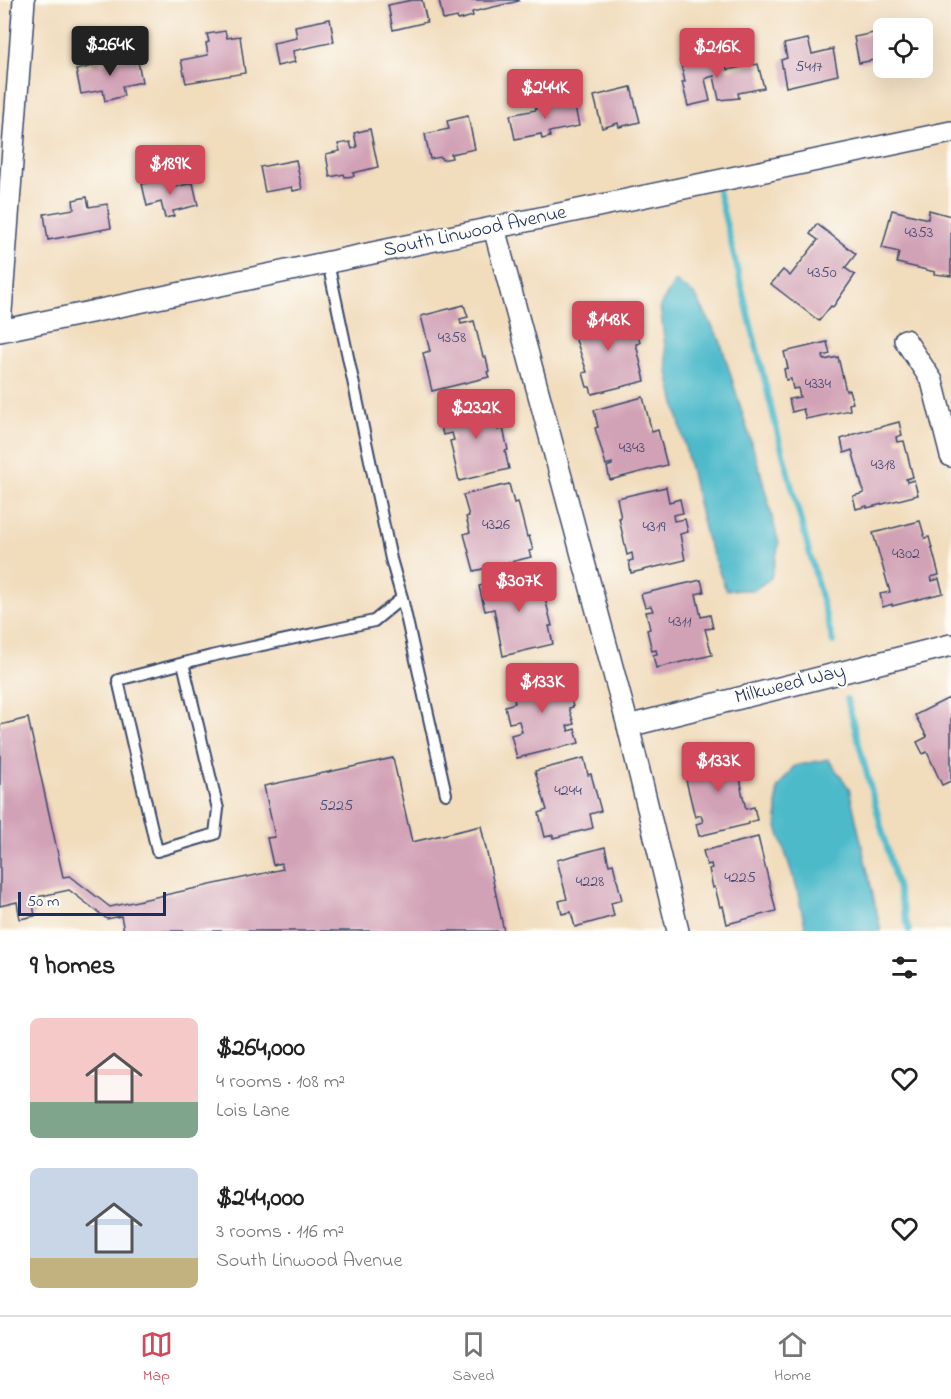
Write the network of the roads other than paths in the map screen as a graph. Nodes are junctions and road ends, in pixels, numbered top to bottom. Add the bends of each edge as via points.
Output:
1 (24, 0) edge
2 (951, 132) edge
3 (495, 228) junction
4 (328, 263) junction
5 (0, 325) edge
6 (0, 331) edge
7 (905, 340) dead end
8 (951, 456) edge
9 (402, 598) junction
10 (951, 645) edge
11 (183, 663) junction
12 (628, 726) junction
13 (446, 794) dead end
14 (678, 931) edge

1 - 5 street
2 - 3 street, South Linwood Avenue
3 - 4 street, South Linwood Avenue
3 - 12 street
4 - 6 street, South Linwood Avenue
4 - 9 lane
7 - 8 street via 932,381
9 - 11 lane via 374,621
9 - 13 lane
10 - 12 street, Milkweed Way
11 - 11 lane via 118,680 157,851 215,834 218,809
12 - 14 street

